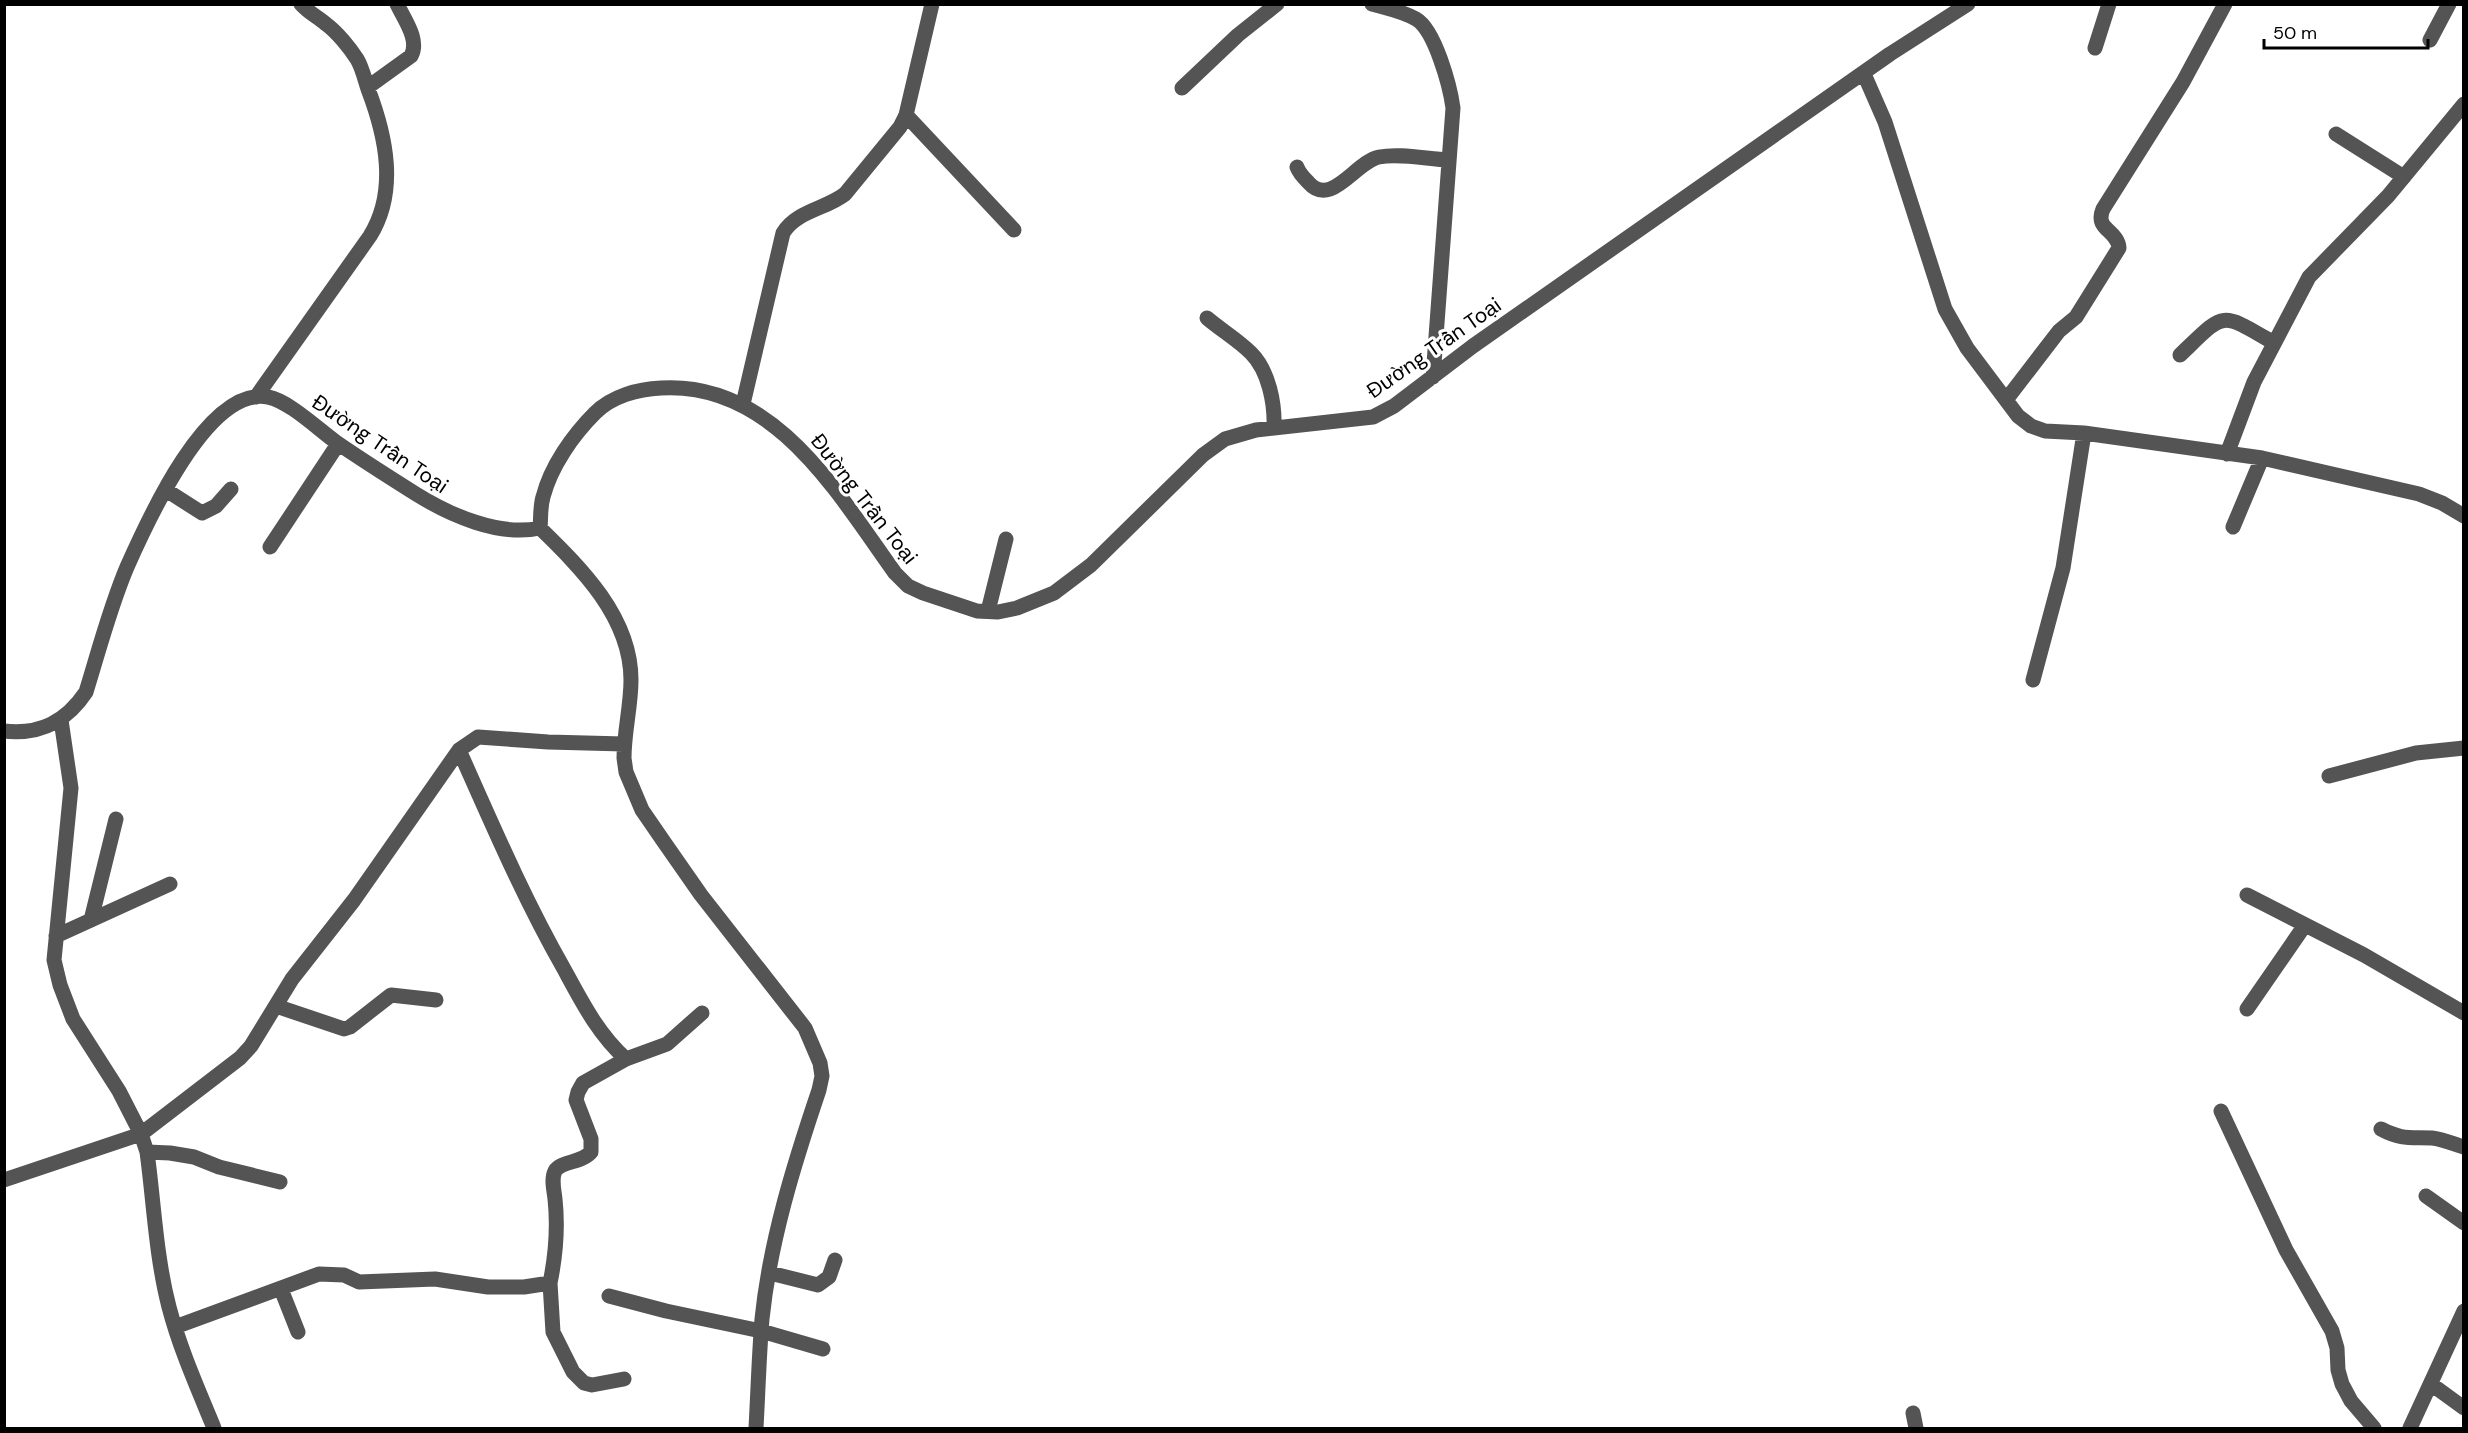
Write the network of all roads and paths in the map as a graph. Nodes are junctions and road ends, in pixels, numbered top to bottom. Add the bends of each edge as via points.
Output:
1 (301, 4) edge
2 (396, 4) edge
3 (932, 4) edge
4 (1277, 4) edge
5 (1371, 4) edge
6 (1968, 4) edge
7 (2109, 4) edge
8 (2225, 4) edge
9 (2449, 4) edge
10 (2430, 40) dead end
11 (2095, 48) dead end
12 (1864, 74) junction
13 (368, 87) junction
14 (1182, 88) dead end
15 (2463, 104) edge
16 (906, 115) junction
17 (2336, 134) dead end
18 (1449, 160) junction
19 (1297, 167) dead end
20 (2404, 177) junction
21 (1014, 230) dead end
22 (1207, 318) dead end
23 (2274, 343) junction
24 (2180, 355) dead end
25 (1433, 377) junction
26 (256, 397) junction
27 (2006, 400) junction
28 (743, 404) junction
29 (1274, 428) junction
30 (2084, 434) junction
31 (338, 444) junction
32 (2227, 454) junction
33 (2262, 458) junction
34 (231, 489) dead end
35 (166, 490) junction
36 (2463, 516) edge
37 (2232, 527) dead end
38 (540, 528) junction
39 (1006, 539) dead end
40 (270, 547) dead end
41 (988, 611) junction
42 (2033, 680) dead end
43 (62, 720) junction
44 (4, 731) edge
45 (624, 744) junction
46 (2463, 748) edge
47 (459, 750) junction
48 (2329, 776) dead end
49 (116, 819) dead end
50 (170, 884) dead end
51 (2247, 895) dead end
52 (91, 920) junction
53 (2305, 925) junction
54 (56, 936) junction
55 (436, 1000) dead end
56 (276, 1006) junction
57 (2247, 1009) dead end
58 (702, 1013) dead end
59 (2463, 1013) edge
60 (626, 1059) junction
61 (2221, 1111) dead end
62 (2381, 1129) dead end
63 (141, 1134) junction
64 (2463, 1147) edge
65 (147, 1152) junction
66 (4, 1180) edge
67 (280, 1182) dead end
68 (2426, 1197) dead end
69 (2463, 1223) edge
70 (835, 1260) dead end
71 (770, 1273) junction
72 (550, 1282) junction
73 (281, 1288) junction
74 (609, 1296) dead end
75 (2463, 1311) edge
76 (176, 1327) junction
77 (762, 1330) junction
78 (298, 1332) dead end
79 (823, 1349) dead end
80 (624, 1379) dead end
81 (2431, 1384) junction
82 (2463, 1408) edge
83 (1913, 1413) dead end
84 (214, 1428) edge
85 (756, 1428) edge
86 (1916, 1428) edge
87 (2374, 1428) edge
88 (2410, 1428) edge

1 - 13 street via 326,24 357,60
2 - 13 street via 412,37 414,52
3 - 16 street
4 - 14 street
5 - 18 street via 1400,11 1418,20 1429,32 1451,90
6 - 12 street, Đường Trần Toại
7 - 11 street
8 - 27 street via 2183,82 2103,209 2101,222 2119,242 2119,248 2076,318 2059,332
9 - 10 street
12 - 25 street, Đường Trần Toại
12 - 27 street via 1885,122 1945,309 1967,348
13 - 26 street via 386,146 385,201 378,222
15 - 20 street
16 - 21 street
16 - 28 street via 845,194 789,223 783,233
17 - 20 street
18 - 19 street via 1376,158 1326,191 1311,186
18 - 25 street
20 - 23 street via 2315,269
22 - 29 street via 1260,365 1272,397
23 - 24 street via 2226,319 2211,325
23 - 32 street via 2254,382
25 - 29 street, Đường Trần Toại via 1373,417
26 - 31 street, Đường Trần Toại via 279,401
26 - 35 street via 229,408 215,419 182,458
27 - 30 street via 2031,426
28 - 38 street, Đường Trần Toại via 677,387 649,388 606,402 585,423 552,472 543,498
28 - 41 street, Đường Trần Toại via 794,443 823,474 908,586
29 - 41 street, Đường Trần Toại via 1226,439 1203,455 1091,565 1054,593 1017,608
30 - 32 street
30 - 42 street via 2063,568
31 - 38 street, Đường Trần Toại via 446,512 516,531
31 - 40 street
32 - 33 street
33 - 36 street via 2419,494
33 - 37 street
34 - 35 street via 216,506 202,513
35 - 43 street via 127,568 86,692
38 - 45 street via 577,564 614,617 626,648 631,678
39 - 41 street
43 - 44 street via 44,729
43 - 54 street via 71,788
45 - 47 street via 478,737
45 - 71 street via 626,772 642,810 701,896 799,1020 820,1063 819,1090 794,1169
46 - 48 street via 2416,753
47 - 56 street
47 - 60 street via 557,957 599,1031
49 - 52 street
50 - 52 street
51 - 53 street
52 - 54 street
53 - 57 street
53 - 59 street
54 - 63 street via 54,960 72,1019 119,1090
55 - 56 street via 391,995 344,1029
56 - 63 street via 240,1058
58 - 60 street via 668,1044
60 - 72 street via 583,1083 578,1092 576,1100 591,1139 591,1152 555,1171 557,1244
61 - 87 street via 2286,1250 2332,1331 2342,1384
62 - 64 street via 2396,1137 2434,1138
63 - 65 street
63 - 66 street
65 - 67 street via 194,1157
65 - 76 street via 161,1267
68 - 69 street
70 - 71 street via 829,1277 818,1285
71 - 77 street
72 - 73 street via 488,1287 435,1279 359,1282 331,1273
72 - 80 street via 553,1332 573,1372 584,1383
73 - 76 street
73 - 78 street
74 - 77 street
75 - 81 street
76 - 84 street
77 - 79 street
77 - 85 street
81 - 82 street
81 - 88 street
83 - 86 street

